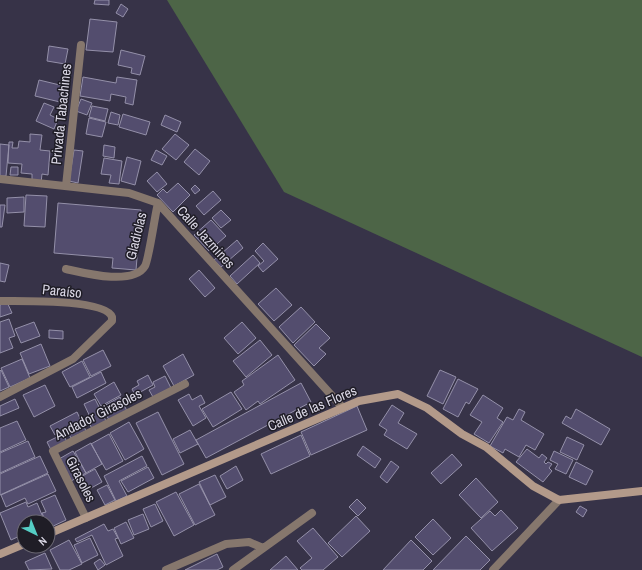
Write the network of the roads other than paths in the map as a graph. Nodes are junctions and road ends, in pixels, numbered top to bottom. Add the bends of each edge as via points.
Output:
1 (81, 45) dead end
2 (0, 179) edge
3 (66, 186) junction
4 (158, 203) junction
5 (66, 269) dead end
6 (0, 301) edge
7 (186, 384) dead end
8 (0, 397) edge
9 (343, 408) junction
10 (53, 451) joint
11 (642, 491) edge
12 (559, 500) junction
13 (312, 513) dead end
14 (86, 518) junction
15 (56, 531) edge
16 (16, 547) edge
17 (263, 548) junction
18 (0, 554) edge
19 (166, 570) edge
20 (233, 570) edge
21 (493, 570) edge

1 - 3 street, Privada Tabachines
2 - 3 street, Calle Jazmines
3 - 4 street, Calle Jazmines via 129,193
4 - 5 street, Gladiolas via 145,266 136,274 126,277 96,275
4 - 9 street, Calle Jazmines
6 - 8 street, Paraíso via 52,301 105,310 111,314 112,322 73,359
7 - 10 street, Andador Girasoles
9 - 12 street, Calle de las Flores via 359,401 398,394 427,408 462,434 486,447 533,486
9 - 14 street, Calle de las Flores
10 - 14 street, Girasoles
11 - 12 street
12 - 21 street
13 - 17 street
14 - 15 street, Calle de las Flores
16 - 18 street
17 - 19 street via 249,542 226,544
17 - 20 street

